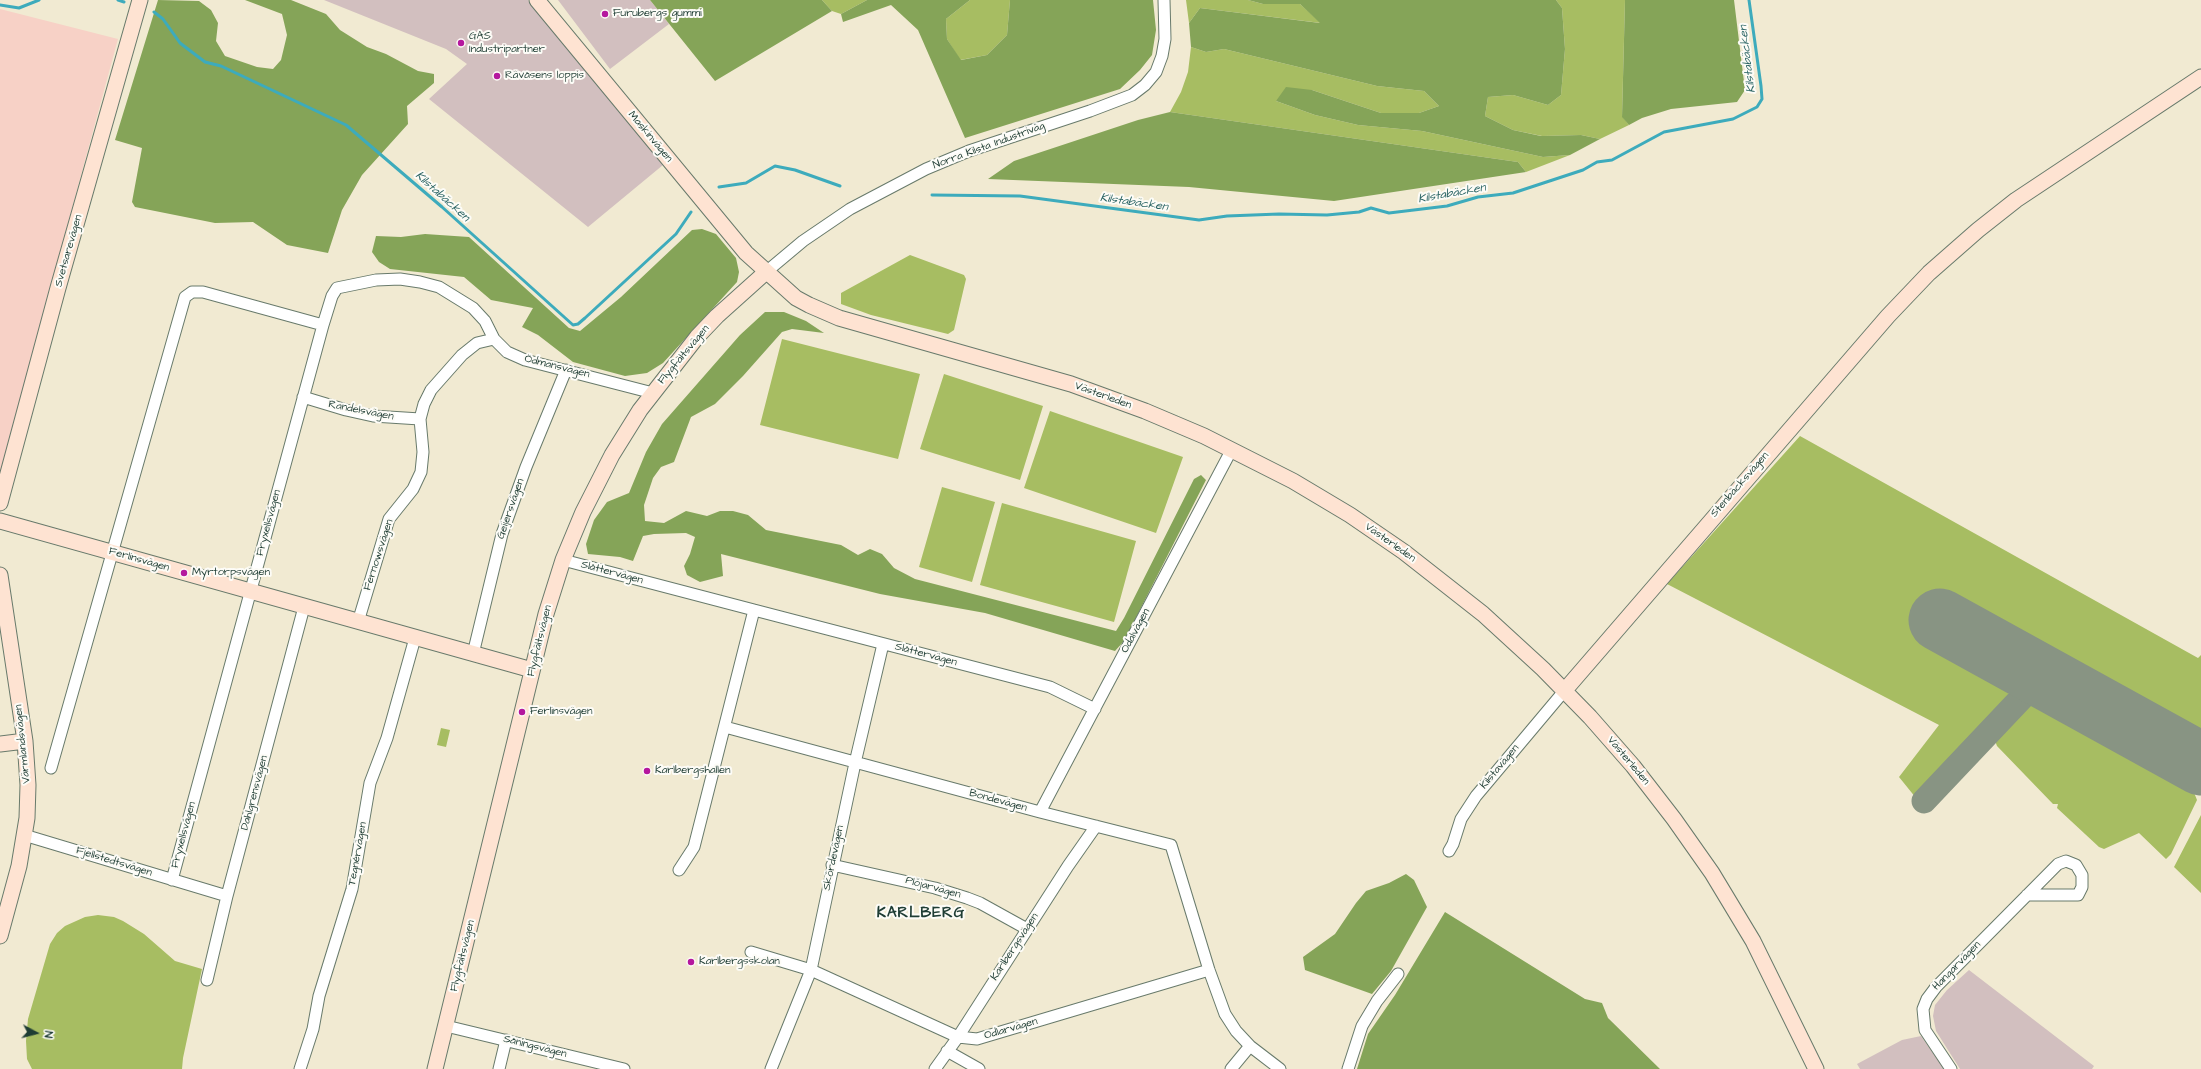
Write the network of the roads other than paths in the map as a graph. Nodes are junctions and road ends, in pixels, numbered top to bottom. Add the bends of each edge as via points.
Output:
1 (140, 0) edge
2 (537, 0) edge
3 (1164, 0) edge
4 (2201, 77) edge
5 (766, 272) junction
6 (323, 325) junction
7 (494, 339) junction
8 (566, 370) junction
9 (653, 393) junction
10 (303, 398) junction
11 (420, 419) junction
12 (1232, 449) junction
13 (0, 503) edge
14 (0, 521) edge
15 (111, 552) junction
16 (563, 560) junction
17 (0, 575) edge
18 (250, 591) junction
19 (304, 607) junction
20 (754, 610) junction
21 (358, 622) junction
22 (415, 638) junction
23 (883, 644) junction
24 (473, 654) junction
25 (532, 670) junction
26 (1564, 690) junction
27 (1095, 709) junction
28 (725, 727) junction
29 (25, 741) junction
30 (0, 744) edge
31 (854, 762) junction
32 (51, 768) dead end
33 (1040, 812) junction
34 (1096, 826) junction
35 (24, 835) junction
36 (1449, 851) dead end
37 (832, 865) junction
38 (679, 870) dead end
39 (172, 880) junction
40 (2028, 895) junction
41 (227, 896) junction
42 (1027, 929) junction
43 (0, 936) edge
44 (752, 952) dead end
45 (811, 970) junction
46 (1209, 970) junction
47 (1398, 974) dead end
48 (207, 980) dead end
49 (446, 1026) junction
50 (958, 1037) junction
51 (506, 1040) junction
52 (1250, 1046) junction
53 (948, 1051) junction
54 (300, 1069) edge
55 (435, 1069) edge
56 (499, 1069) edge
57 (624, 1069) edge
58 (771, 1069) edge
59 (935, 1069) edge
60 (979, 1069) edge
61 (1231, 1069) edge
62 (1280, 1069) edge
63 (1348, 1069) edge
64 (1816, 1069) edge
65 (1951, 1069) edge

1 - 13 street, Svetsarevägen
2 - 5 street, Maskinvägen via 746,253
3 - 5 street, Norra Kilsta Industriväg via 1165,39 1162,56 1152,76 1132,95 969,151 926,169 850,209 803,241
4 - 26 street, Stenbäcksvägen via 2016,200 1972,234 1919,283
5 - 9 street, Flygfältsvägen via 697,337
5 - 12 street, Västerleden via 796,298 823,312 1071,384 1145,411
6 - 7 street, Ödmansvägen via 337,288 376,280 400,279 433,285 456,296 473,308 485,321
6 - 10 street, Fryxellsvägen
6 - 15 street via 204,292 192,292 187,296
7 - 8 street, Ödmansvägen via 508,352 525,360
7 - 11 street, Fernowsvägen via 477,343 445,372 424,404
8 - 9 street, Ödmansvägen
8 - 24 street, Geijersvägen via 502,534
9 - 16 street, Flygfältsvägen via 612,455 583,512
10 - 11 street, Randelsvägen via 373,416
10 - 18 street, Fryxellsvägen
11 - 21 street, Fernowsvägen via 423,452 421,472 413,489 389,519
12 - 26 street, Västerleden via 1322,498 1404,552 1483,614
12 - 27 street, Odalvägen
14 - 15 street, Ferlinsvägen
15 - 18 street, Ferlinsvägen
15 - 32 street
16 - 20 street, Slåttervägen
16 - 25 street, Flygfältsvägen via 552,590
17 - 29 street, Värmlandsvägen
18 - 19 street, Ferlinsvägen
18 - 39 street, Fryxellsvägen
19 - 21 street, Ferlinsvägen
19 - 41 street, Dahlgrensvägen
20 - 23 street, Slåttervägen
20 - 28 street
21 - 22 street, Ferlinsvägen
22 - 24 street, Ferlinsvägen
22 - 54 street, Tegnérvägen via 387,738 370,783 352,889
23 - 27 street, Slåttervägen via 1050,687
23 - 31 street, Skördevägen
24 - 25 street, Ferlinsvägen
25 - 49 street, Flygfältsvägen
26 - 36 street, Kilstavägen via 1476,796 1461,819
26 - 64 street, Västerleden via 1633,766 1712,873 1769,970
27 - 33 street, Odalvägen
28 - 31 street, Bondevägen
28 - 38 street via 694,847
29 - 30 street
29 - 35 street, Värmlandsvägen via 28,785
31 - 33 street, Bondevägen
31 - 37 street, Skördevägen
33 - 34 street, Bondevägen
34 - 42 street, Karlbergsvägen
34 - 46 street, Bondevägen via 1171,845
35 - 39 street, Fjellstedtsvägen
35 - 43 street, Värmlandsvägen via 19,866
37 - 42 street, Plöjarvägen via 935,888 967,898
37 - 45 street, Skördevägen
39 - 41 street, Fjellstedtsvägen
40 - 40 street, Hangarvägen via 2078,895 2082,887 2082,875 2076,865 2062,862
40 - 65 street, Hangarvägen via 1927,998 1923,1014 1925,1030
41 - 48 street, Dahlgrensvägen
42 - 50 street, Karlbergsvägen
44 - 45 street, Odlarvägen
45 - 50 street, Odlarvägen
45 - 58 street, Skördevägen
46 - 50 street, Odlarvägen via 994,1035 977,1039
46 - 52 street, Bondevägen via 1225,1014
47 - 63 street via 1362,1026
49 - 51 street, Såningsvägen
49 - 55 street, Flygfältsvägen
50 - 53 street, Karlbergsvägen
51 - 56 street
51 - 57 street, Såningsvägen
52 - 61 street
52 - 62 street, Bondevägen
53 - 59 street, Karlbergsvägen
53 - 60 street

